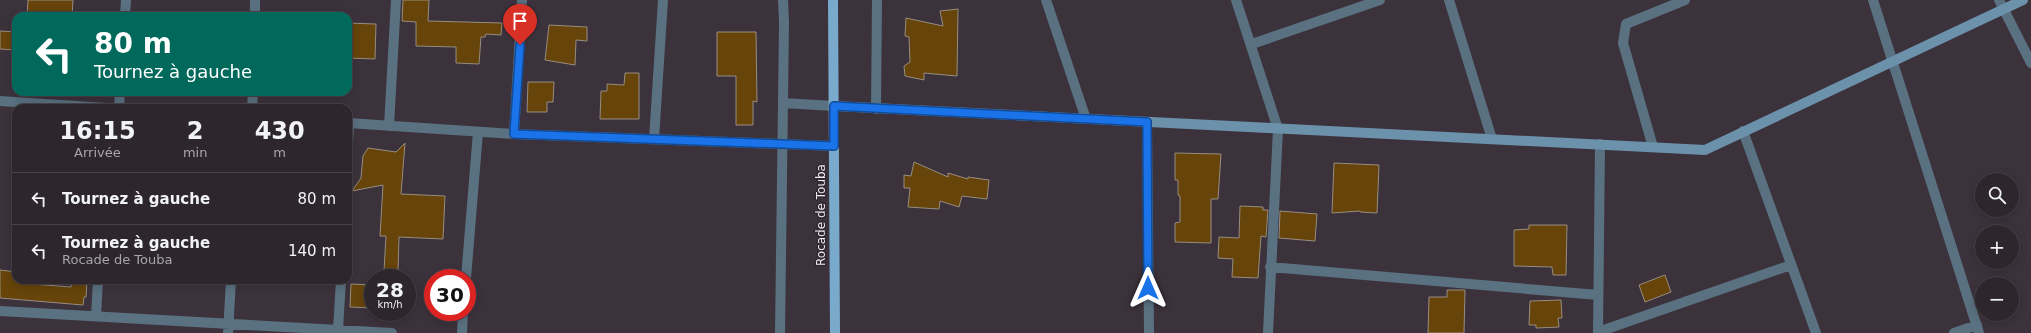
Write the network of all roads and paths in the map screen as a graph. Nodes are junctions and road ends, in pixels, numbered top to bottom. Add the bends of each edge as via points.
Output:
1 (126, 0) edge
2 (255, 0) edge
3 (396, 0) edge
4 (522, 0) edge
5 (663, 0) edge
6 (783, 0) edge
7 (833, 0) edge
8 (877, 0) edge
9 (1046, 0) edge
10 (1236, 0) edge
11 (1380, 0) edge
12 (1449, 0) edge
13 (1685, 0) edge
14 (1873, 0) edge
15 (2022, 0) edge
16 (2002, 4) edge
17 (125, 12) edge
18 (255, 12) edge
19 (1252, 44) junction
20 (1893, 61) junction
21 (2031, 62) edge
22 (0, 101) edge
23 (783, 103) junction
24 (45, 104) edge
25 (834, 106) junction
26 (876, 109) junction
27 (1086, 119) junction
28 (1147, 122) junction
29 (352, 124) edge
30 (389, 126) junction
31 (1278, 128) junction
32 (1743, 131) junction
33 (478, 132) junction
34 (514, 134) junction
35 (654, 139) junction
36 (1492, 139) junction
37 (783, 144) junction
38 (1600, 144) junction
39 (834, 146) junction
40 (1653, 147) junction
41 (1791, 265) junction
42 (1270, 267) junction
43 (467, 269) edge
44 (98, 284) edge
45 (231, 284) edge
46 (340, 284) edge
47 (1598, 295) junction
48 (0, 311) edge
49 (96, 316) junction
50 (463, 321) edge
51 (228, 328) edge
52 (1978, 329) edge
53 (338, 330) junction
54 (392, 333) edge
55 (462, 333) edge
56 (780, 333) edge
57 (835, 333) edge
58 (1149, 333) edge
59 (1268, 333) edge
60 (1598, 333) edge
61 (1816, 333) edge
62 (1954, 333) edge

1 - 17 street
2 - 18 street
3 - 30 street
4 - 34 street
5 - 35 street
6 - 23 street
7 - 25 main road, Rocade de Touba
8 - 26 street
9 - 27 street
10 - 19 street
11 - 19 street
12 - 36 street
13 - 40 street via 1626,24 1623,44
14 - 20 street
15 - 16 main road
16 - 20 main road
16 - 21 street
19 - 31 street
20 - 32 main road
20 - 52 street
22 - 24 street
23 - 25 street
23 - 37 street
25 - 26 main road
25 - 39 main road, Rocade de Touba
26 - 27 main road
27 - 28 main road
28 - 31 main road
28 - 58 street
29 - 30 street
30 - 33 street
31 - 36 main road
31 - 42 street
32 - 40 main road via 1705,150
32 - 41 street
33 - 34 street
33 - 43 street
34 - 35 street
35 - 37 street
36 - 38 main road
37 - 39 street
37 - 56 street
38 - 40 main road
38 - 47 street
39 - 57 main road, Rocade de Touba
41 - 60 street
41 - 61 street
42 - 47 street
42 - 59 street
44 - 49 street
45 - 51 street
46 - 53 street
47 - 60 street
48 - 49 street
49 - 51 street
50 - 55 street
51 - 53 street
52 - 62 street
53 - 54 street

